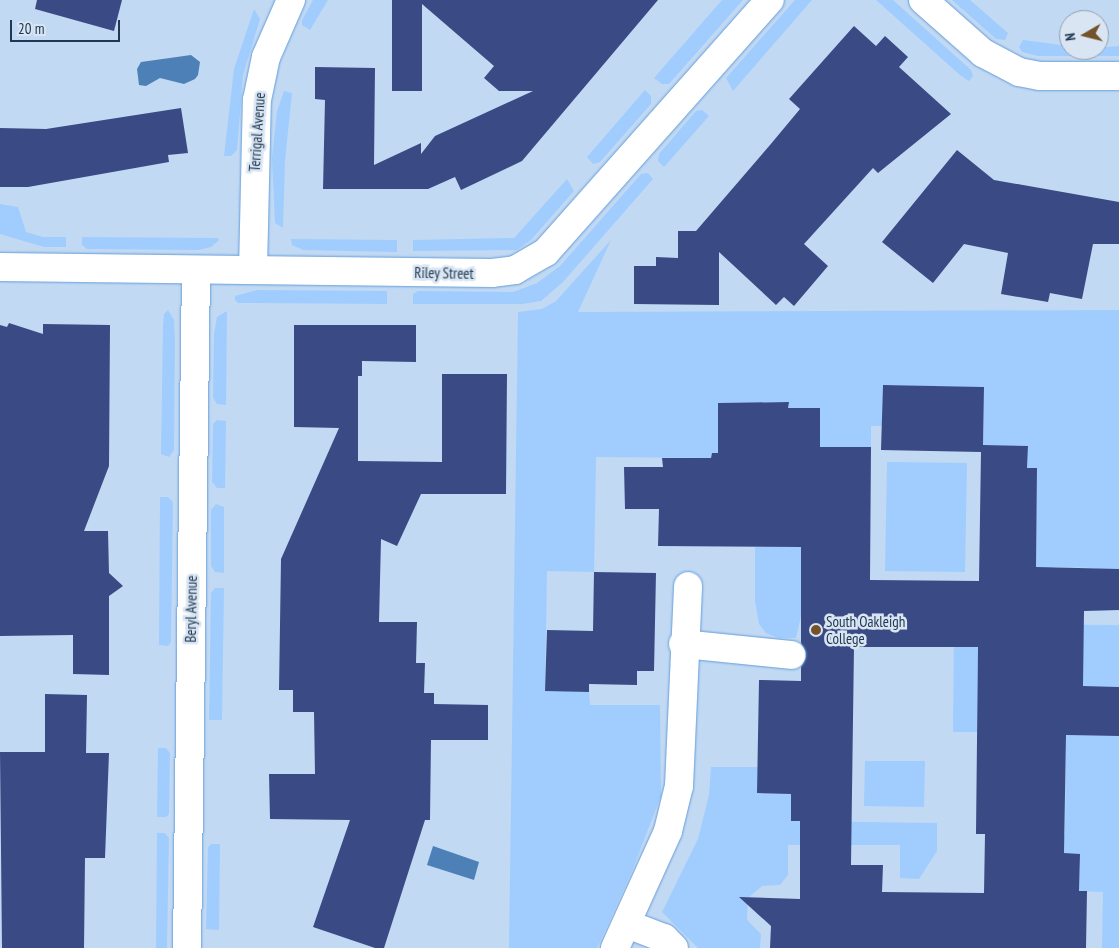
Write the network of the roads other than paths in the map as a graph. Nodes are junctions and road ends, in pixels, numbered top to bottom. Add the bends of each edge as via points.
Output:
1 (291, 0) edge
2 (770, 0) edge
3 (923, 0) edge
4 (1119, 76) edge
5 (0, 267) edge
6 (196, 270) junction
7 (253, 270) junction
8 (688, 586) dead end
9 (683, 644) junction
10 (791, 655) dead end
11 (627, 924) junction
12 (186, 948) edge
13 (615, 948) edge
14 (674, 948) edge

1 - 7 street, Terrigal Avenue via 266,57 257,100
2 - 7 street, Riley Street via 546,252 530,264 492,273
3 - 4 street via 983,53 1019,72 1040,76
5 - 6 street, Riley Street
6 - 7 street, Riley Street
6 - 12 street, Beryl Avenue
8 - 9 street
9 - 10 street
9 - 11 street via 679,786 668,831
11 - 13 street
11 - 14 street via 664,938

